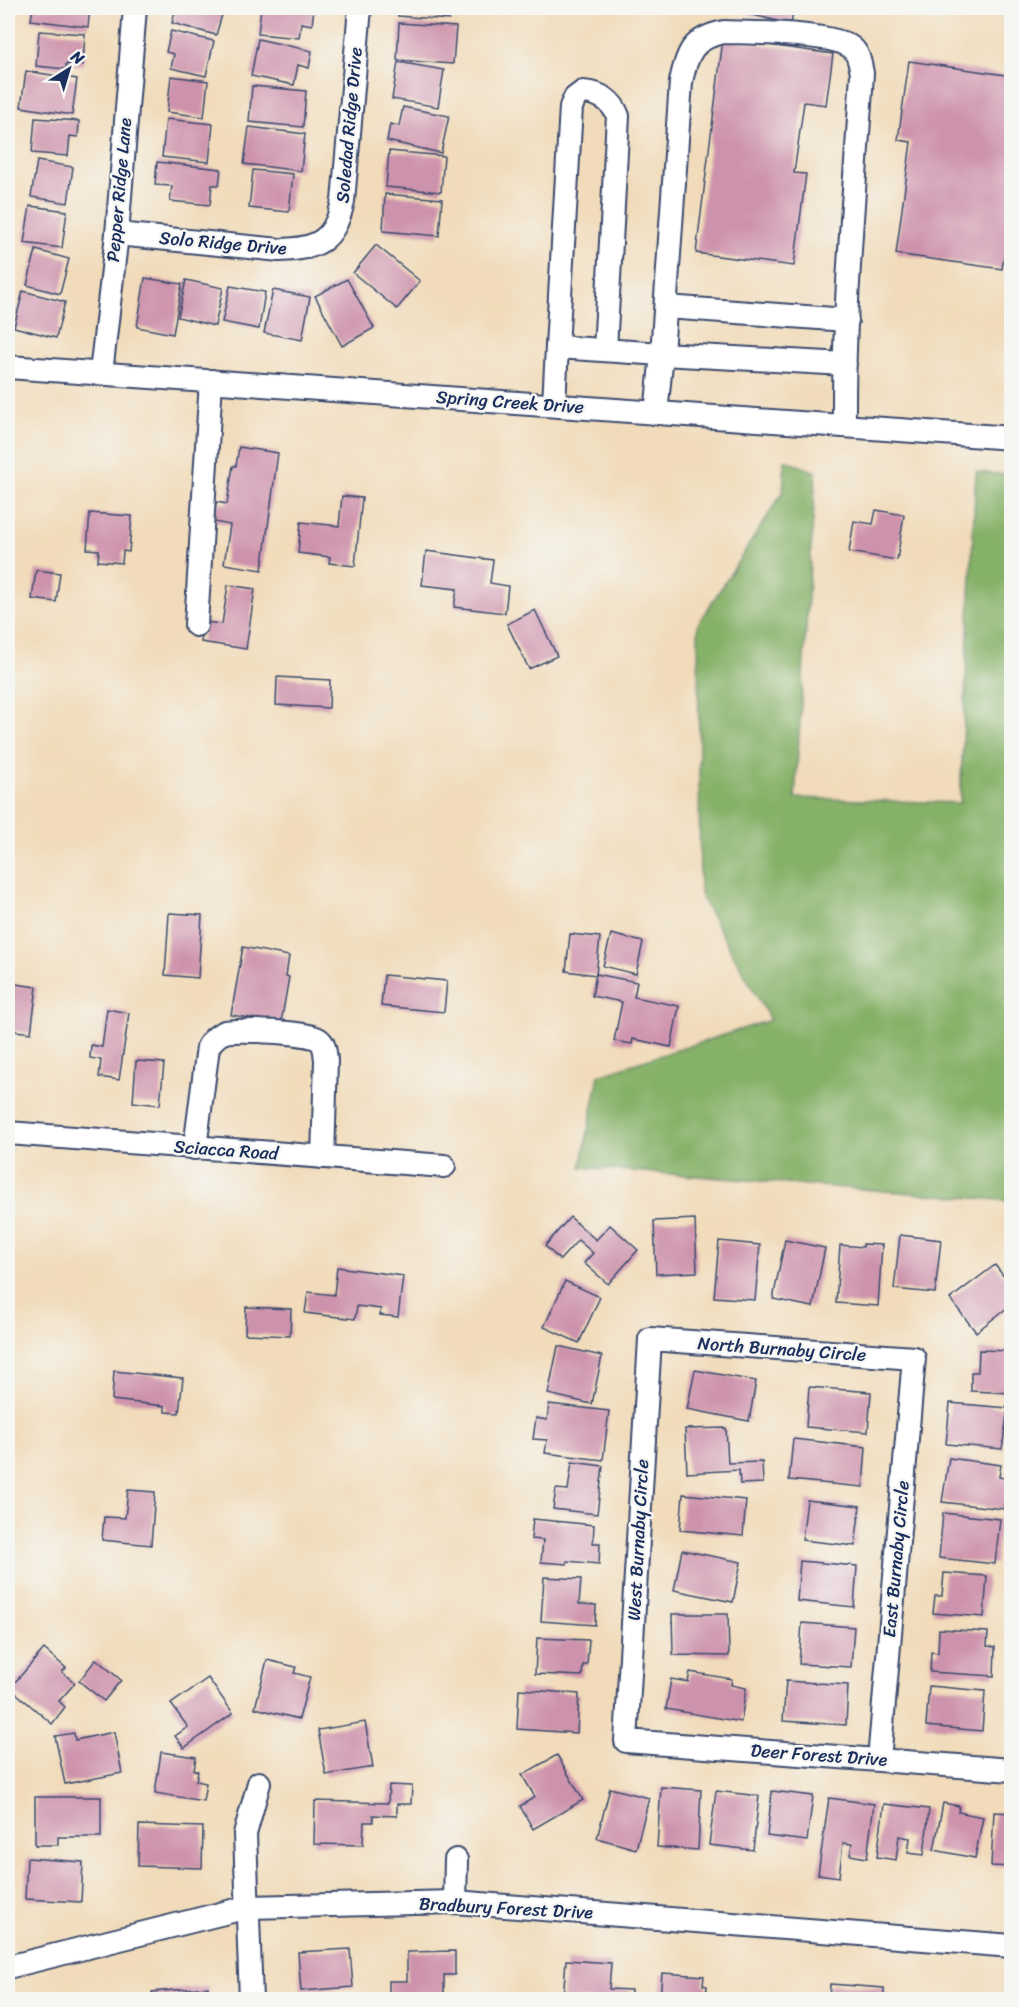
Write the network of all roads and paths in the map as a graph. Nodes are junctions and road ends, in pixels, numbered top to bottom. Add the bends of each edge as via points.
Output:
1 (135, 8) edge
2 (360, 8) edge
3 (117, 234) junction
4 (326, 238) joint
5 (666, 308) junction
6 (847, 320) junction
7 (557, 347) junction
8 (605, 350) junction
9 (662, 354) junction
10 (845, 364) junction
11 (8, 367) edge
12 (101, 373) junction
13 (211, 381) junction
14 (554, 405) junction
15 (657, 413) junction
16 (844, 426) junction
17 (1011, 438) edge
18 (196, 625) dead end
19 (8, 1134) edge
20 (195, 1148) junction
21 (323, 1157) junction
22 (444, 1166) dead end
23 (650, 1339) joint
24 (914, 1358) joint
25 (627, 1741) joint
26 (879, 1760) junction
27 (1011, 1770) edge
28 (259, 1783) dead end
29 (456, 1860) dead end
30 (455, 1902) junction
31 (248, 1907) junction
32 (1011, 1946) edge
33 (8, 1967) edge
34 (251, 2000) edge

1 - 3 street, Pepper Ridge Lane
2 - 4 street, Soledad Ridge Drive via 343,201 339,220
3 - 4 street, Solo Ridge Drive via 280,250 298,250
3 - 12 street, Pepper Ridge Lane
5 - 6 street
5 - 6 street via 681,82 690,50 711,34 724,32 814,36 852,47 862,73
5 - 9 street
6 - 10 street
7 - 8 street
7 - 8 street via 571,106 583,92 605,98 618,116
7 - 14 street
8 - 9 street
9 - 10 street
9 - 15 street
10 - 16 street
11 - 12 street, Spring Creek Drive
12 - 13 street, Spring Creek Drive
13 - 14 street, Spring Creek Drive
13 - 18 street
14 - 15 street, Spring Creek Drive
15 - 16 street, Spring Creek Drive
16 - 17 street, Spring Creek Drive
19 - 20 street, Sciacca Road
20 - 21 street, Sciacca Road
20 - 21 street via 208,1047 223,1033 264,1031 306,1035 324,1046
21 - 22 street, Sciacca Road
23 - 24 street, North Burnaby Circle
23 - 25 street, West Burnaby Circle
24 - 26 street, East Burnaby Circle
25 - 26 street, Deer Forest Drive
26 - 27 street, Deer Forest Drive
28 - 31 street via 245,1834
29 - 30 street
30 - 31 street, Bradbury Forest Drive
30 - 32 street, Bradbury Forest Drive
31 - 33 street, Bradbury Forest Drive
31 - 34 street

